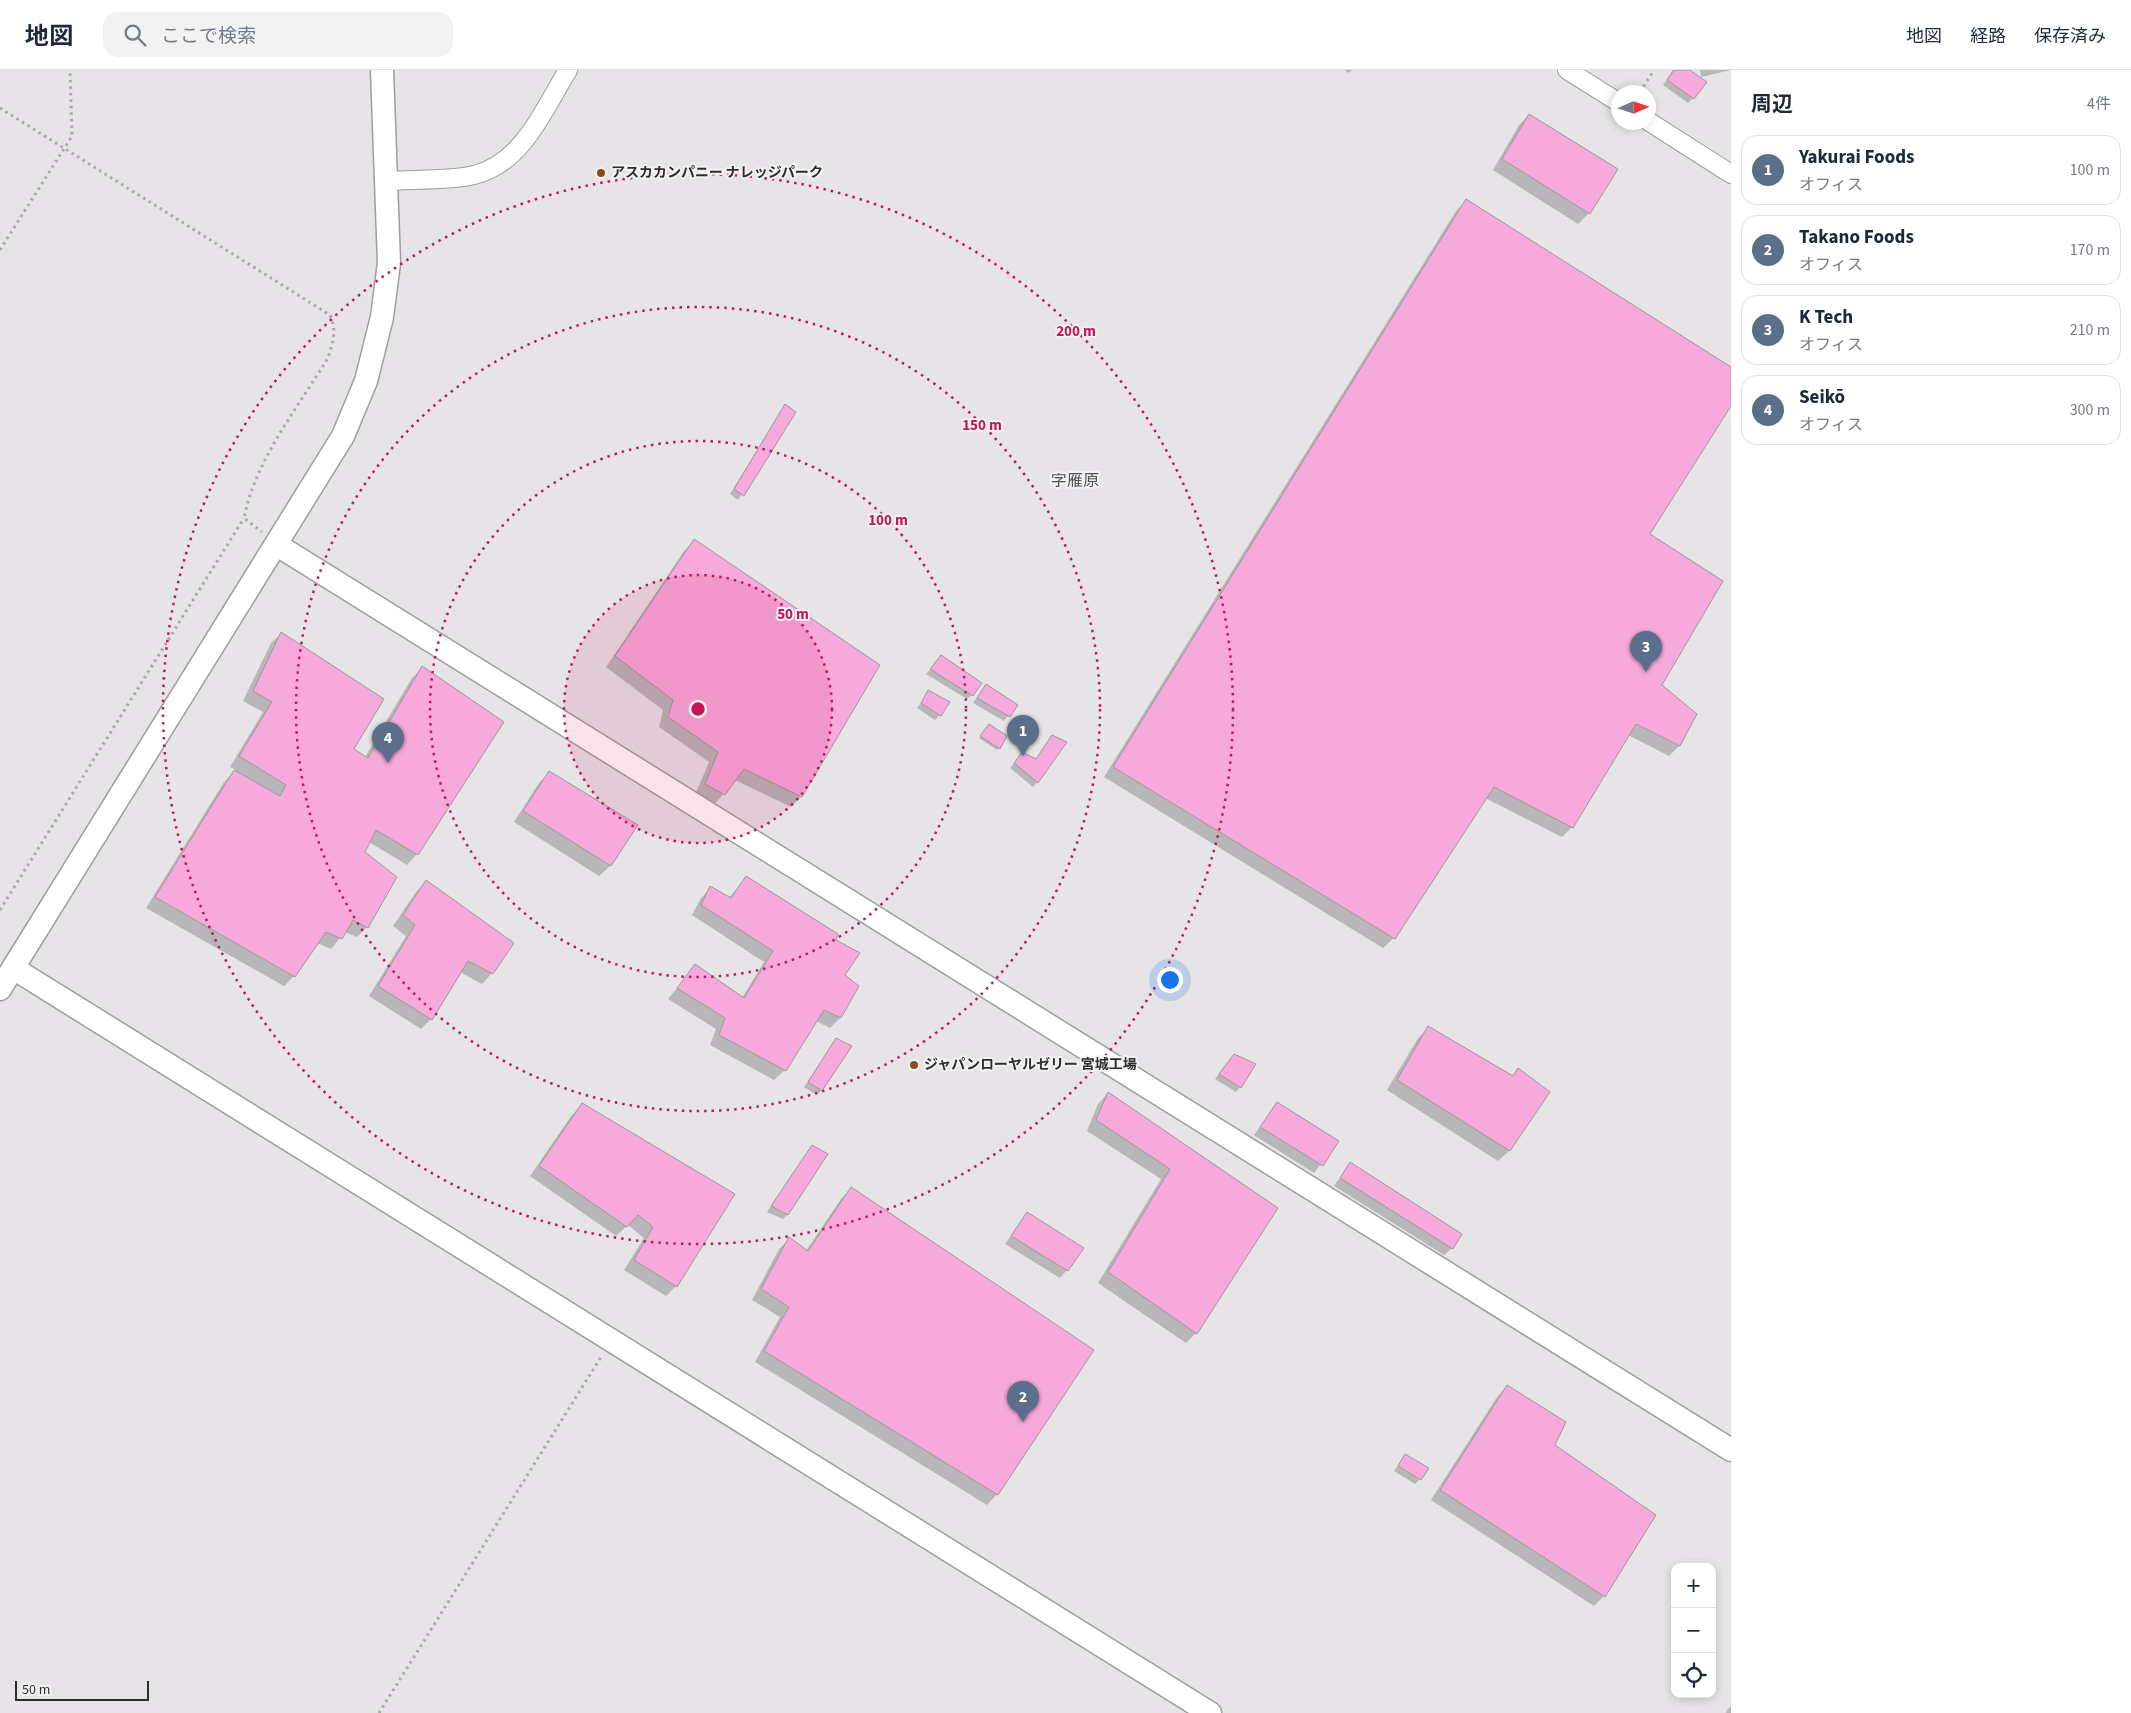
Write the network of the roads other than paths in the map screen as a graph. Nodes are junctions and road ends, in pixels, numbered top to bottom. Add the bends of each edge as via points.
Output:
1 (382, 70) edge
2 (568, 70) edge
3 (1567, 70) edge
4 (1611, 98) edge
5 (1656, 126) edge
6 (1731, 174) edge
7 (387, 181) junction
8 (277, 545) junction
9 (13, 968) junction
10 (0, 989) edge
11 (1731, 1450) edge
12 (1210, 1713) edge

1 - 7 street
2 - 7 street via 522,144 491,170 473,176
3 - 4 street
5 - 6 street
7 - 8 street via 389,263 382,317 366,381 343,436
8 - 9 street
8 - 11 street
9 - 10 street
9 - 12 street

